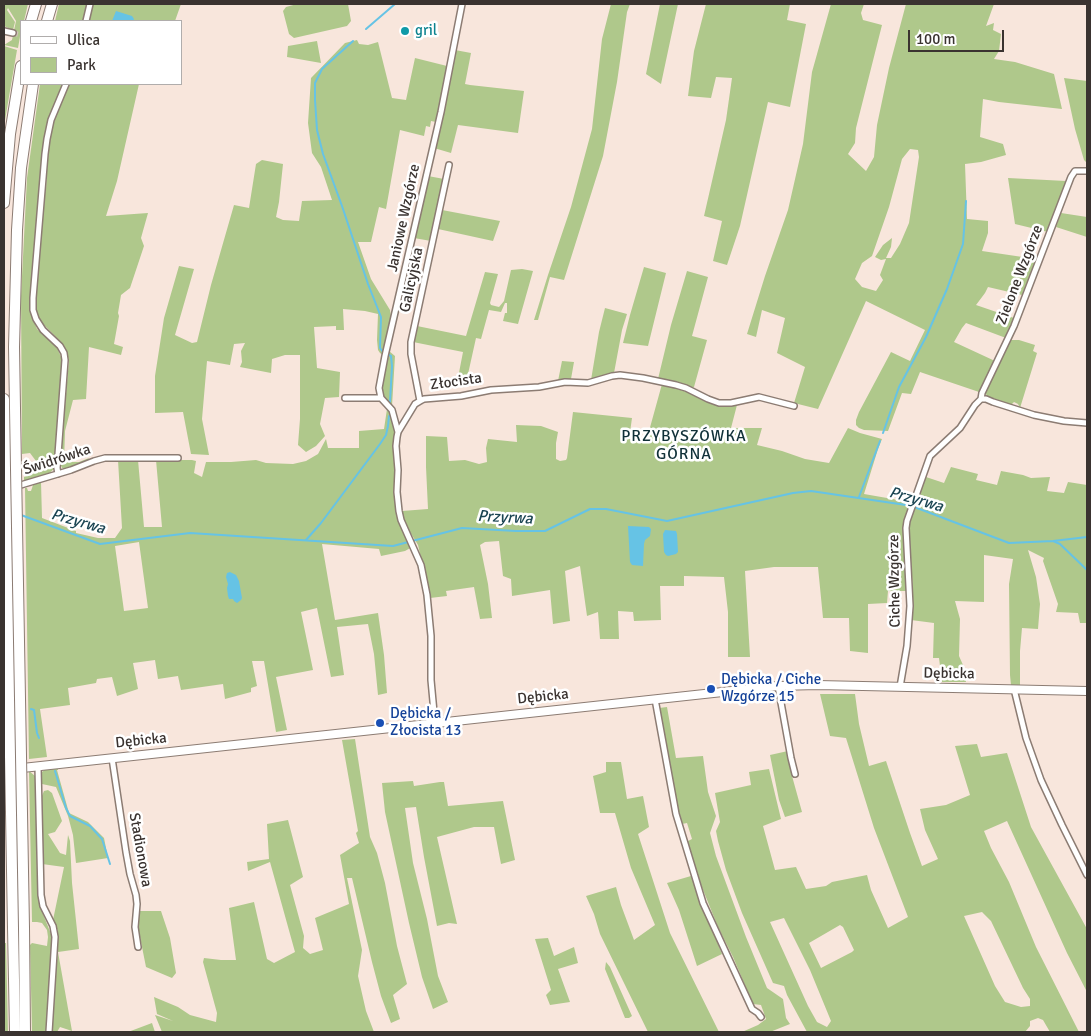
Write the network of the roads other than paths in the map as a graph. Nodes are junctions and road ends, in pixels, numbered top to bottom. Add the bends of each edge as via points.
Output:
1 (36, 4) edge
2 (52, 4) edge
3 (90, 4) edge
4 (462, 4) edge
5 (31, 20) edge
6 (47, 20) edge
7 (86, 20) edge
8 (4, 31) edge
9 (13, 33) tunnel mouth
10 (20, 72) edge
11 (34, 85) edge
12 (66, 85) edge
13 (449, 165) dead end
14 (1087, 171) edge
15 (4, 203) edge
16 (345, 398) dead end
17 (381, 398) junction
18 (4, 399) edge
19 (981, 399) junction
20 (420, 401) junction
21 (794, 406) dead end
22 (1087, 423) edge
23 (398, 432) junction
24 (178, 458) dead end
25 (10, 469) edge
26 (58, 474) junction
27 (4, 490) edge
28 (778, 686) junction
29 (900, 687) junction
30 (1014, 689) junction
31 (1087, 691) edge
32 (655, 699) junction
33 (435, 723) junction
34 (112, 758) junction
35 (38, 766) junction
36 (4, 770) edge
37 (795, 774) dead end
38 (1087, 875) edge
39 (138, 947) dead end
40 (761, 1017) dead end
41 (14, 1032) edge
42 (25, 1032) edge
43 (49, 1032) edge

1 - 5 highway
2 - 6 highway
3 - 7 street
4 - 17 street, Janiowe Wzgórze via 441,112 384,359 379,388
8 - 9 street
10 - 15 highway
11 - 25 highway via 21,168 16,237
12 - 26 street via 47,139 33,298 36,319 60,346 65,360
13 - 20 street, Galicyjska via 411,342
14 - 19 street, Zielone Wzgórze via 1075,171 1071,177 1014,326
16 - 17 street
17 - 23 street via 392,410
18 - 25 highway
19 - 22 street via 1034,415
19 - 29 street, Ciche Wzgórze via 960,428 930,456 907,521 909,626
20 - 21 street, Złocista via 565,382 588,383 620,375 676,385 719,402 759,397
20 - 23 street, Złocista
23 - 33 street, Złocista via 399,511 424,578 429,609
24 - 26 street, Świdrówka via 105,458
25 - 41 highway, bridge
25 - 42 highway, bridge
26 - 27 street, Świdrówka
28 - 29 street, Dębicka
28 - 32 street, Dębicka
28 - 37 street
29 - 30 street, Dębicka
30 - 31 street, Dębicka
30 - 38 street via 1041,780
32 - 33 street, Dębicka
32 - 40 street via 676,814 703,903 752,1009
33 - 34 street, Dębicka
34 - 35 street, Dębicka
34 - 39 street, Stadionowa via 137,904 135,927
35 - 36 street, Dębicka
35 - 43 street via 40,881 55,938

